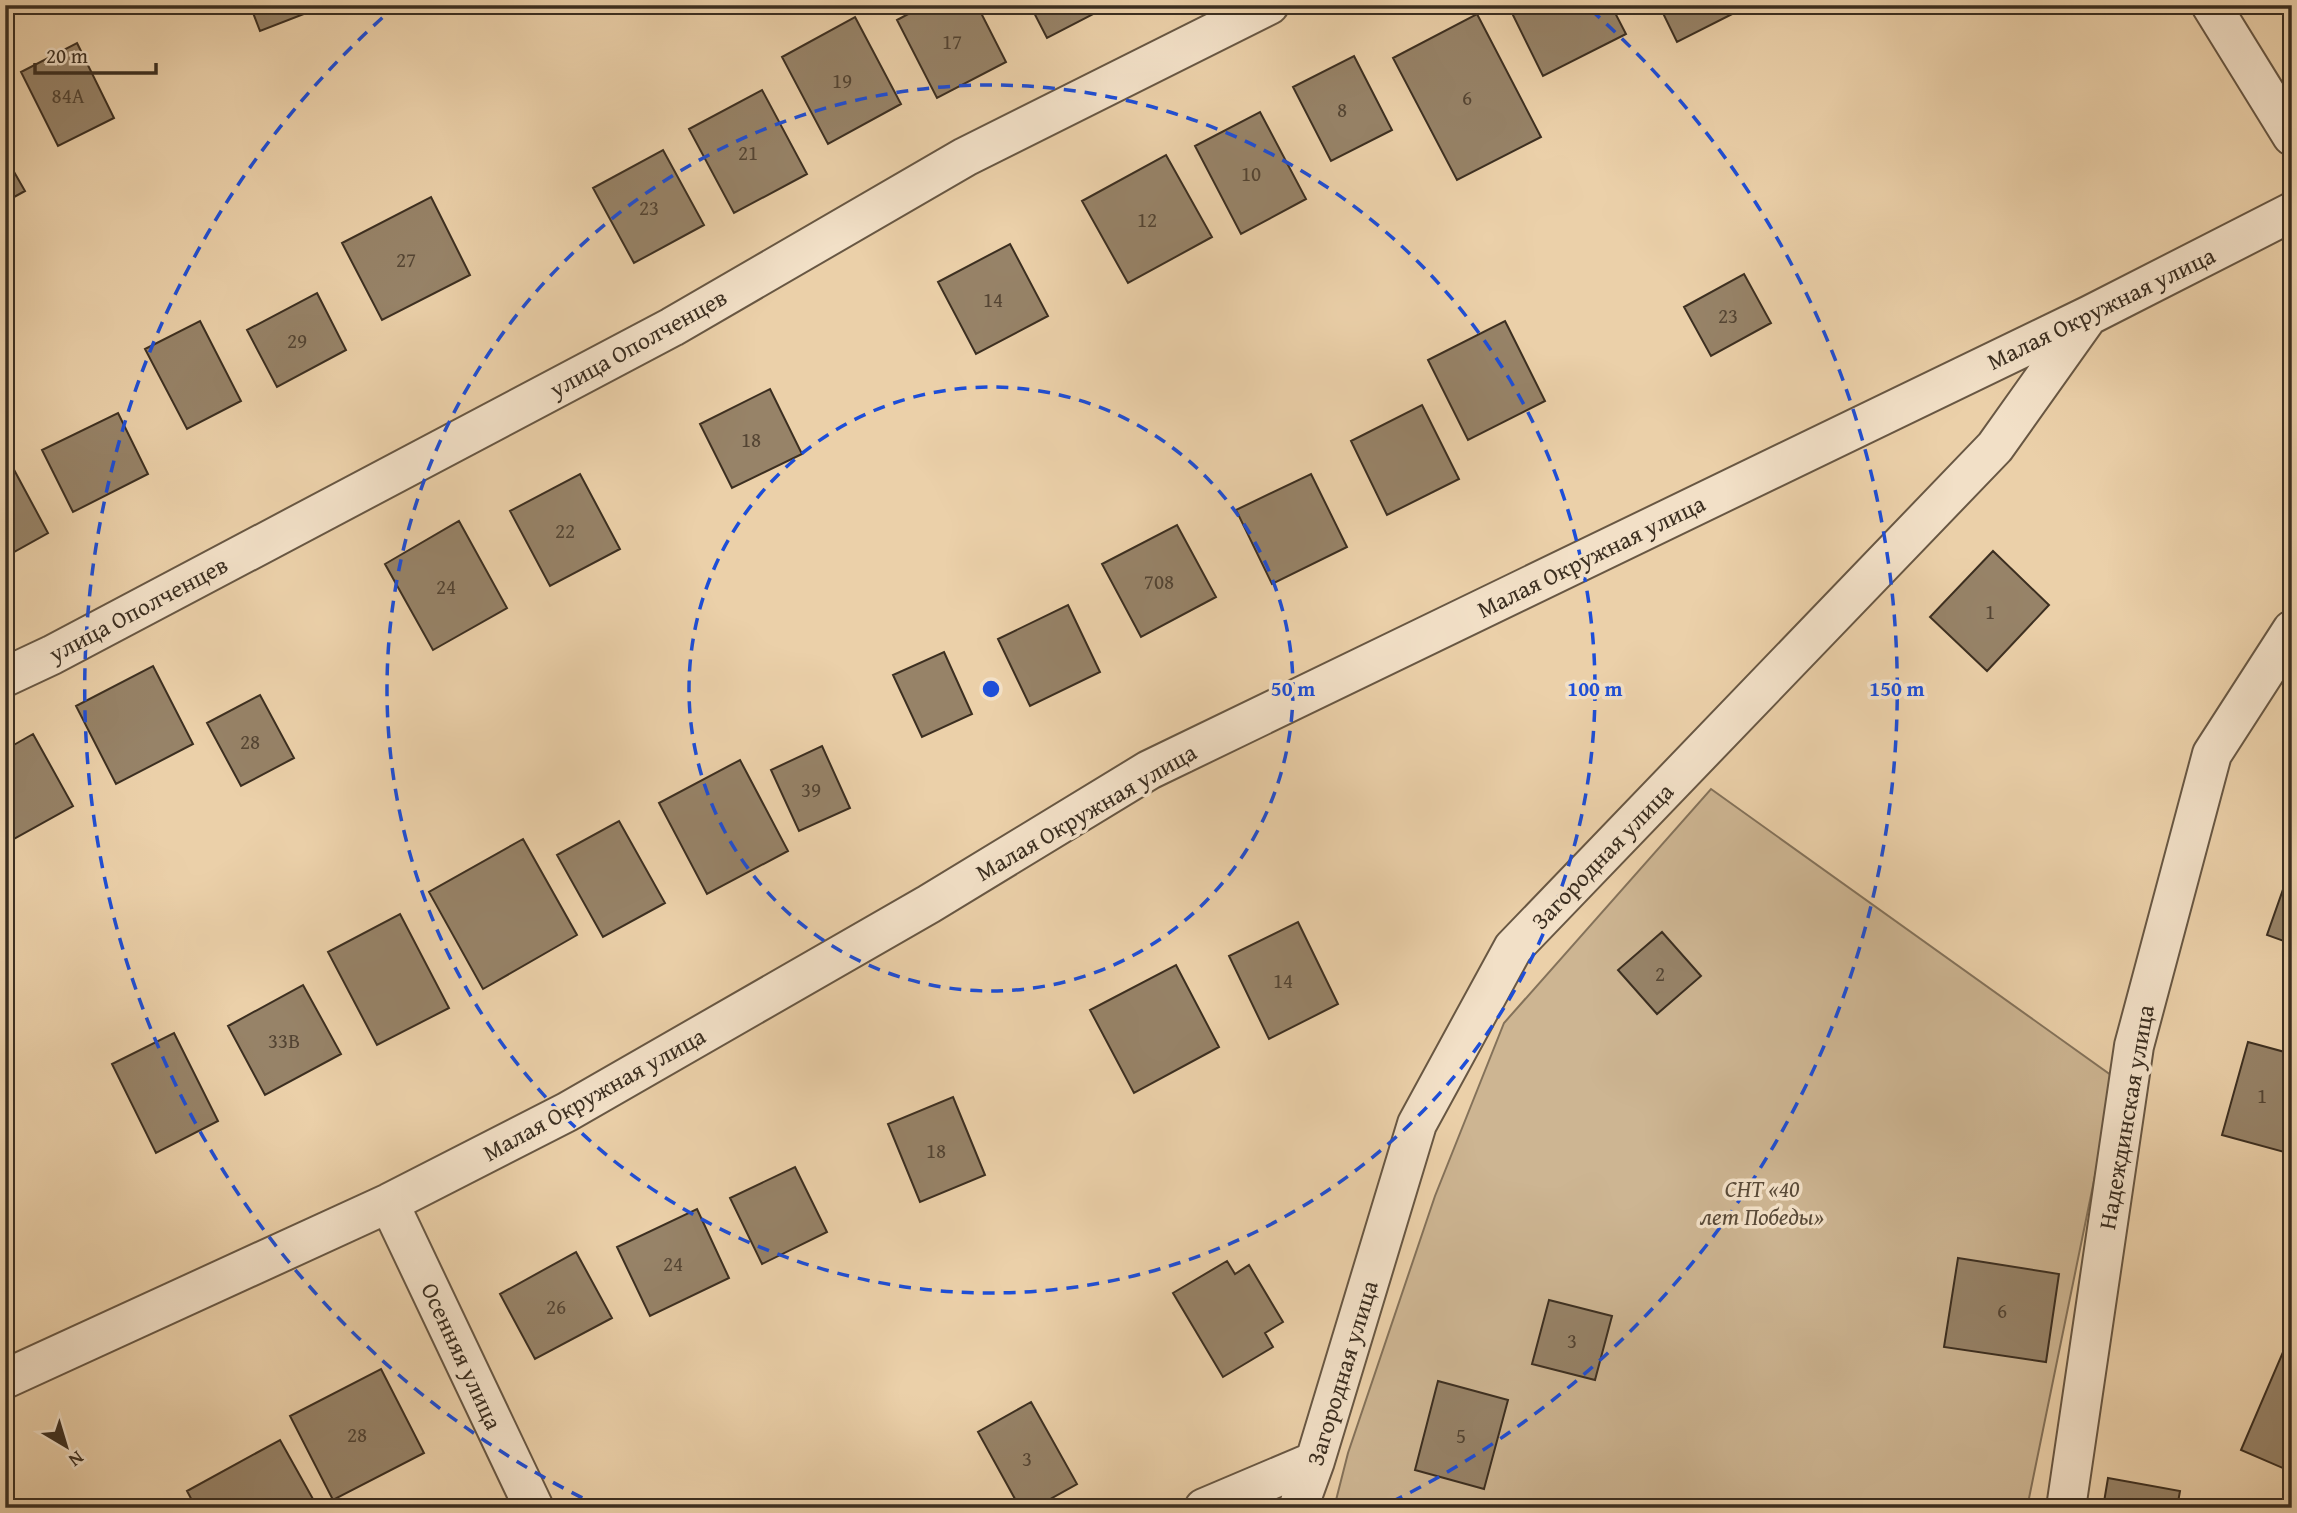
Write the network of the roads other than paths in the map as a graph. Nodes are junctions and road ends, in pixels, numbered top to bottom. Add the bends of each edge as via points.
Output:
1 (1269, 5) edge
2 (2211, 5) edge
3 (2292, 136) edge
4 (2292, 212) edge
5 (2090, 315) junction
6 (2292, 630) edge
7 (5, 677) edge
8 (389, 1203) junction
9 (5, 1379) edge
10 (1315, 1461) junction
11 (534, 1508) edge
12 (1205, 1508) edge
13 (1298, 1508) edge
14 (2066, 1508) edge

1 - 7 street, улица Ополченцев via 965,157 671,327
2 - 3 street
4 - 5 street, Малая Окружная улица
5 - 8 street, Малая Окружная улица via 1149,770 929,904 567,1112
5 - 10 street, Загородная улица via 1995,447 1513,948 1418,1124
6 - 14 street, Надеждинская улица via 2212,754 2134,1046
8 - 9 street, Малая Окружная улица
8 - 11 street, Осенняя улица
10 - 12 street
10 - 13 street, Загородная улица

